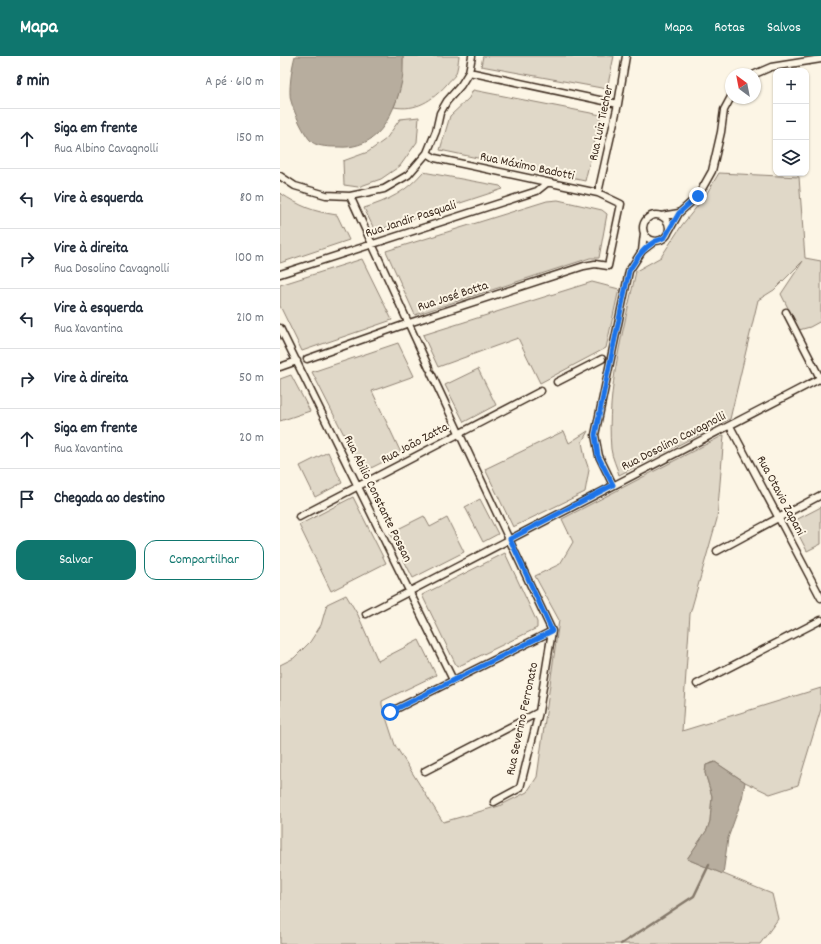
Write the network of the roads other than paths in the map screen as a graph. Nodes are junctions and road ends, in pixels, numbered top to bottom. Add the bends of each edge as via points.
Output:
1 (472, 56) edge
2 (626, 56) edge
3 (821, 59) edge
4 (761, 71) edge
5 (469, 72) junction
6 (618, 104) junction
7 (727, 104) edge
8 (428, 153) junction
9 (280, 176) edge
10 (547, 183) junction
11 (598, 193) junction
12 (350, 196) junction
13 (679, 213) junction
14 (661, 216) junction
15 (669, 231) junction
16 (644, 233) junction
17 (655, 241) junction
18 (372, 244) junction
19 (642, 251) junction
20 (608, 266) joint
21 (280, 274) edge
22 (786, 312) dead end
23 (409, 323) junction
24 (280, 328) edge
25 (307, 359) dead end
26 (602, 359) dead end
27 (297, 361) junction
28 (280, 368) edge
29 (821, 379) edge
30 (557, 382) dead end
31 (541, 390) dead end
32 (730, 426) junction
33 (460, 433) junction
34 (613, 485) junction
35 (359, 486) junction
36 (821, 495) edge
37 (299, 517) dead end
38 (779, 518) junction
39 (510, 539) junction
40 (717, 551) dead end
41 (410, 591) junction
42 (821, 598) edge
43 (366, 614) dead end
44 (821, 620) edge
45 (552, 631) junction
46 (454, 680) junction
47 (697, 684) dead end
48 (390, 712) dead end
49 (539, 712) junction
50 (425, 771) dead end
51 (494, 802) dead end

1 - 5 street
2 - 6 street, Rua Luiz Tiecher
3 - 4 street via 771,67
5 - 6 street
5 - 8 street via 440,113
6 - 11 street, Rua Luiz Tiecher
7 - 13 street via 712,171 698,196
8 - 10 street, Rua Máximo Badotti via 435,158
8 - 12 street via 408,175 384,189
9 - 12 street via 295,186 326,195
10 - 11 street, Rua Máximo Badotti
10 - 18 street, Rua Jandir Pasquali via 537,191
11 - 20 street, Rua Máximo Badotti via 621,204
12 - 18 street
13 - 14 street
13 - 15 street
14 - 15 street via 667,222
14 - 16 street via 648,218 644,225
15 - 17 street via 662,239
16 - 17 street
16 - 19 street
17 - 19 street
18 - 21 street, Rua Jandir Pasquali
18 - 23 street
19 - 34 street via 629,271 595,435 598,456
20 - 23 street, Rua José Botta via 584,266
22 - 29 street
23 - 25 street, Rua José Botta
23 - 33 street
24 - 27 street, Rua Abilio Constante Possan
26 - 30 street
27 - 28 street
27 - 35 street, Rua Abilio Constante Possan
29 - 32 street, Rua Dosolino Cavagnolli
31 - 33 street, Rua João Zatta
32 - 34 street, Rua Dosolino Cavagnolli
32 - 38 street, Rua Otavio Zapani
33 - 35 street, Rua João Zatta
33 - 39 street
34 - 39 street, Rua Dosolino Cavagnolli
35 - 37 street, Rua João Zatta
35 - 41 street, Rua Abilio Constante Possan
36 - 38 street
38 - 40 street
38 - 42 street, Rua Otavio Zapani
39 - 41 street, Rua Dosolino Cavagnolli
39 - 45 street
41 - 43 street, Rua Dosolino Cavagnolli
41 - 46 street, Rua Abilio Constante Possan
44 - 47 street
45 - 46 street
45 - 49 street, Rua Severino Ferronato
46 - 48 street
49 - 50 street
49 - 51 street, Rua Severino Ferronato via 520,788

